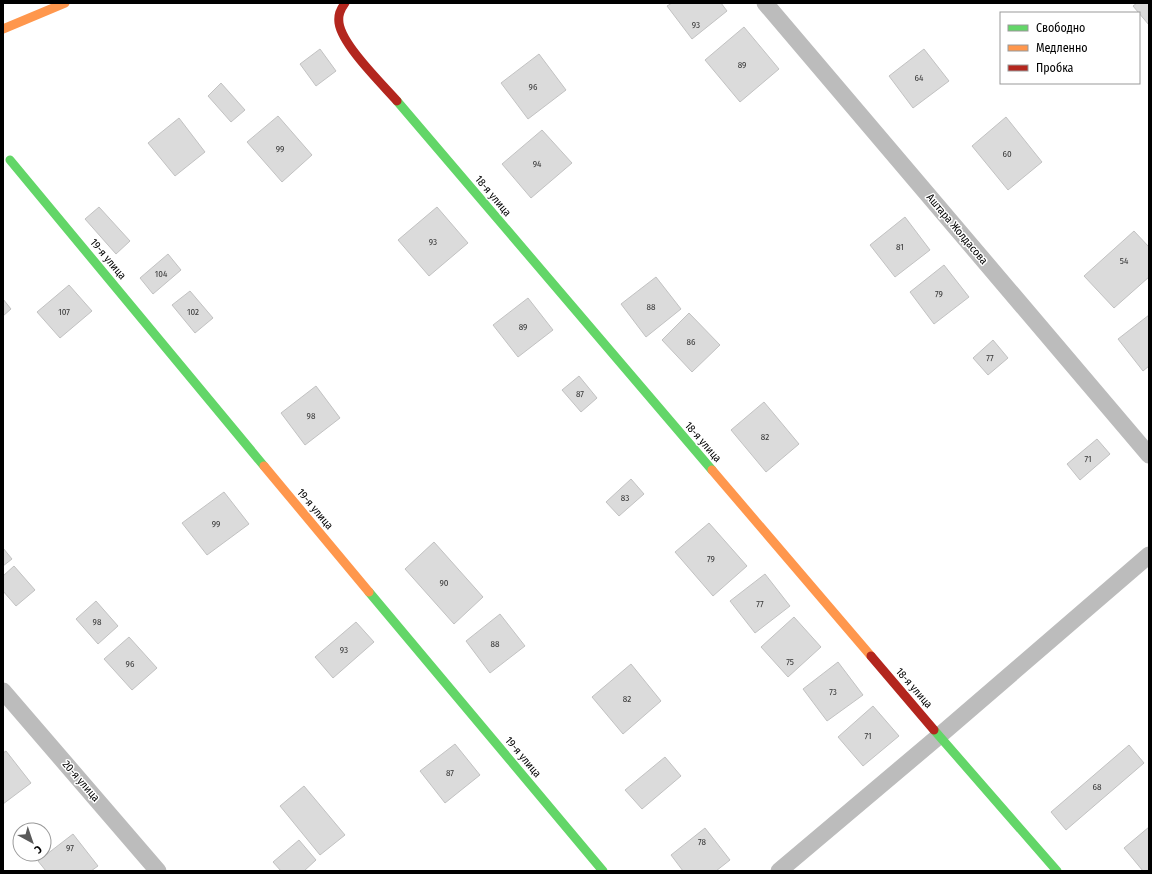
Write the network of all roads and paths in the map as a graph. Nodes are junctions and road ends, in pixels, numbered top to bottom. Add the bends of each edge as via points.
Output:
1 (66, 3) edge
2 (345, 3) edge
3 (765, 3) edge
4 (3, 29) edge
5 (10, 160) dead end
6 (1149, 455) edge
7 (1149, 555) edge
8 (3, 691) edge
9 (939, 736) junction
10 (158, 871) edge
11 (604, 871) edge
12 (779, 871) edge
13 (1057, 871) edge

1 - 4 street
2 - 9 street, 18-я улица via 339,13 339,24 342,36 351,48
3 - 6 street, Аштара Жолдасова
5 - 11 street, 19-я улица
7 - 9 street
8 - 10 street, 20-я улица
9 - 12 street
9 - 13 street, 18-я улица

